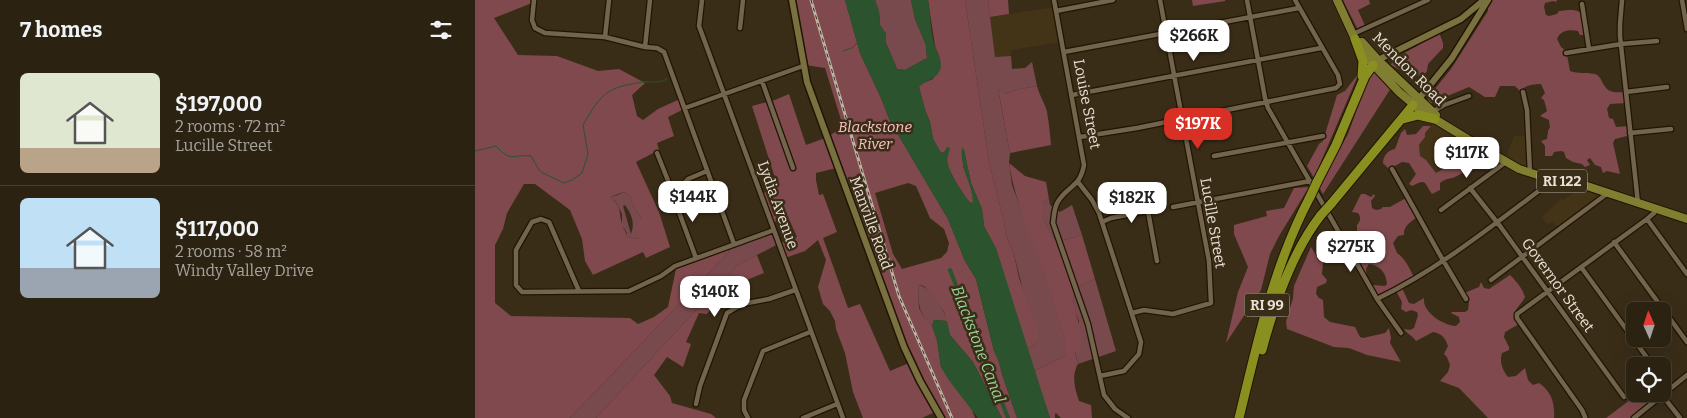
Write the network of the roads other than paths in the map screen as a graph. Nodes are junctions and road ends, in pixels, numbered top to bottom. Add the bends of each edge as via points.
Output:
1 (534, 0) edge
2 (609, 0) edge
3 (650, 0) edge
4 (702, 0) edge
5 (743, 0) edge
6 (792, 0) edge
7 (1054, 0) edge
8 (1113, 0) edge
9 (1160, 0) edge
10 (1247, 0) edge
11 (1295, 0) edge
12 (1337, 0) edge
13 (1412, 0) edge
14 (1428, 0) edge
15 (1484, 0) edge
16 (1488, 0) edge
17 (1622, 0) edge
18 (1682, 0) edge
19 (1583, 4) dead end
20 (1414, 6) junction
21 (1685, 6) edge
22 (1299, 8) junction
23 (1056, 11) junction
24 (1250, 18) junction
25 (739, 28) dead end
26 (1687, 29) edge
27 (1166, 34) junction
28 (605, 37) junction
29 (1354, 37) junction
30 (1657, 41) dead end
31 (1621, 44) junction
32 (645, 47) junction
33 (1321, 48) junction
34 (1589, 49) junction
35 (1064, 52) junction
36 (1566, 53) dead end
37 (1258, 60) junction
38 (1375, 63) junction
39 (803, 66) junction
40 (1174, 76) junction
41 (762, 81) junction
42 (1667, 87) dead end
43 (1359, 88) junction
44 (1523, 92) dead end
45 (1626, 92) junction
46 (724, 95) junction
47 (1072, 95) junction
48 (1469, 96) dead end
49 (1266, 102) junction
50 (1416, 102) junction
51 (685, 108) junction
52 (1434, 115) junction
53 (1181, 118) junction
54 (1395, 126) junction
55 (1671, 129) dead end
56 (1630, 133) junction
57 (1323, 136) dead end
58 (1080, 137) junction
59 (1287, 142) junction
60 (657, 153) dead end
61 (1214, 156) dead end
62 (1506, 162) junction
63 (793, 168) dead end
64 (1392, 169) dead end
65 (707, 171) junction
66 (1530, 173) junction
67 (1550, 179) junction
68 (1078, 182) junction
69 (1313, 182) junction
70 (1470, 188) junction
71 (677, 191) junction
72 (1608, 193) junction
73 (1197, 202) junction
74 (1638, 203) junction
75 (1173, 207) dead end
76 (1157, 209) dead end
77 (1657, 209) junction
78 (1441, 210) dead end
79 (1148, 211) junction
80 (1647, 219) junction
81 (1687, 219) edge
82 (1101, 222) junction
83 (1496, 223) junction
84 (774, 230) junction
85 (1614, 242) junction
86 (734, 244) junction
87 (1522, 257) junction
88 (696, 258) junction
89 (1157, 261) dead end
90 (1443, 261) junction
91 (1581, 267) junction
92 (1687, 274) edge
93 (1491, 280) dead end
94 (795, 290) junction
95 (579, 291) junction
96 (1547, 291) junction
97 (1377, 299) junction
98 (1466, 299) dead end
99 (1132, 313) junction
100 (810, 332) junction
101 (1401, 333) dead end
102 (1687, 342) edge
103 (1646, 357) edge
104 (1687, 375) edge
105 (1100, 376) junction
106 (1671, 388) edge
107 (1624, 397) dead end
108 (1654, 402) edge
109 (1667, 402) edge
110 (696, 404) dead end
111 (837, 404) junction
112 (1585, 417) edge
113 (748, 418) edge
114 (803, 418) edge
115 (843, 418) edge
116 (941, 418) edge
117 (1128, 418) edge
118 (1239, 418) edge
119 (1245, 418) edge
120 (1634, 418) edge
121 (1680, 418) edge

1 - 28 street via 531,20 535,28 545,33
2 - 28 street
3 - 32 street
4 - 46 street, Lydia Avenue via 699,26
5 - 25 street
6 - 39 main road, Manville Road
7 - 23 street, Louise Street
8 - 23 street
9 - 27 street, Lucille Street
10 - 24 street
11 - 22 street
12 - 29 main road, Mendon Road / RI 122
13 - 20 street
14 - 20 street
15 - 38 main road via 1455,23
16 - 50 main road via 1456,52
17 - 31 street
18 - 21 street
19 - 34 street
20 - 29 street
21 - 26 street
22 - 24 street
22 - 33 street
23 - 35 street, Louise Street
24 - 27 street
24 - 37 street
27 - 35 street
27 - 40 street, Lucille Street
28 - 32 street
29 - 38 main road, Mendon Road / RI 122
29 - 43 highway via 1363,64
30 - 31 street
31 - 34 street
31 - 45 street
32 - 51 street via 664,52
33 - 37 street
33 - 49 street via 1341,81 1339,86
34 - 36 street
35 - 47 street, Louise Street
37 - 40 street
37 - 49 street
38 - 43 highway, RI 99
38 - 50 main road, Mendon Road / RI 122
39 - 41 street
39 - 116 main road, Manville Road via 904,347
40 - 47 street
40 - 53 street, Lucille Street
41 - 46 street
41 - 63 street
42 - 45 street
43 - 69 highway, RI 99 via 1337,145
44 - 66 street
45 - 56 street
46 - 51 street
46 - 84 street, Lydia Avenue
47 - 58 street, Louise Street
48 - 52 street via 1444,105
49 - 53 street
49 - 59 street
50 - 52 main road, Mendon Road / RI 122
50 - 54 highway, RI 99
51 - 65 street
52 - 54 highway via 1413,115
52 - 62 main road, Mendon Road / RI 122
53 - 58 street
53 - 73 street, Lucille Street
54 - 119 highway, RI 99, bridge via 1321,215 1300,250 1278,300
55 - 56 street
56 - 74 street
57 - 59 street
58 - 68 street, Louise Street via 1085,165
59 - 61 street
59 - 69 street
60 - 71 street via 669,183
62 - 66 main road, Mendon Road / RI 122
62 - 70 street
64 - 90 street
65 - 71 street via 688,179
65 - 86 street
66 - 67 main road, Mendon Road / RI 122
67 - 72 main road, Mendon Road / RI 122
67 - 83 street via 1548,184
68 - 82 street via 1096,206
68 - 105 street via 1059,200 1053,223 1087,324
69 - 73 street
69 - 97 street
69 - 118 highway, RI 99, bridge via 1310,197 1273,282
70 - 78 street
70 - 83 street, Governor Street
71 - 88 street via 679,212
72 - 74 main road, Mendon Road / RI 122
72 - 87 street
73 - 75 street
73 - 99 street, Lucille Street via 1209,261 1211,303 1173,314 1144,310
74 - 77 main road, Mendon Road / RI 122
76 - 79 street
77 - 80 street
77 - 81 main road, Mendon Road / RI 122
79 - 82 street
79 - 89 street
80 - 85 street
80 - 92 street
82 - 99 street
83 - 87 street, Governor Street
83 - 90 street
84 - 86 street
84 - 94 street, Lydia Avenue
85 - 91 street
85 - 102 street
86 - 88 street
87 - 93 street
87 - 96 street, Governor Street
88 - 95 street via 629,290
90 - 97 street
90 - 98 street
91 - 96 street
91 - 103 street
94 - 100 street, Lydia Avenue
94 - 110 street via 741,304 727,313
95 - 95 street via 549,222 541,219 532,222 516,250 516,285 522,292
96 - 107 street, Governor Street
96 - 112 street via 1516,317
97 - 101 street
99 - 105 street via 1141,342 1139,354 1124,371
100 - 111 street, Lydia Avenue
100 - 113 street via 763,351 744,400
104 - 106 street
105 - 117 street via 1103,395
108 - 120 street
109 - 121 street
111 - 114 street
111 - 115 street, Lydia Avenue

